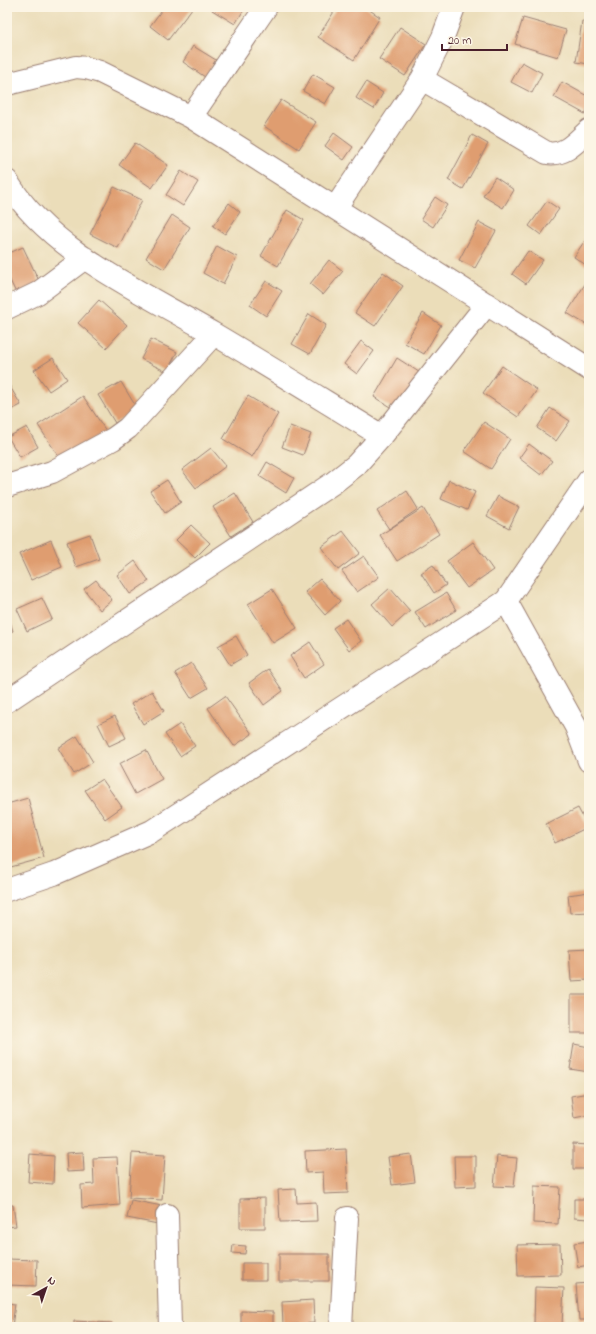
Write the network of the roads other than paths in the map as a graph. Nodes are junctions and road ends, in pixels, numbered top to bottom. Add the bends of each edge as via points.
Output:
1 (266, 7) edge
2 (454, 7) edge
3 (422, 79) junction
4 (7, 84) edge
5 (191, 117) junction
6 (589, 130) edge
7 (7, 181) edge
8 (336, 207) junction
9 (84, 258) junction
10 (487, 304) junction
11 (7, 308) edge
12 (214, 334) junction
13 (589, 369) edge
14 (382, 436) junction
15 (589, 480) edge
16 (7, 486) edge
17 (506, 601) junction
18 (7, 701) edge
19 (589, 760) edge
20 (7, 890) edge
21 (167, 1215) dead end
22 (347, 1218) dead end
23 (170, 1327) edge
24 (341, 1327) edge

1 - 5 street
2 - 3 street via 443,37
3 - 6 street via 547,153 561,153
3 - 8 street
4 - 5 street via 68,69 86,68 100,72
5 - 8 street
7 - 9 street via 19,200 38,221
8 - 10 street
9 - 11 street via 38,293
9 - 12 street
10 - 13 street
10 - 14 street
12 - 14 street
12 - 16 street via 128,428 113,439 52,472
14 - 18 street via 356,465 333,483
15 - 17 street
17 - 19 street via 576,727
17 - 20 street via 152,831 54,874
21 - 23 street
22 - 24 street

